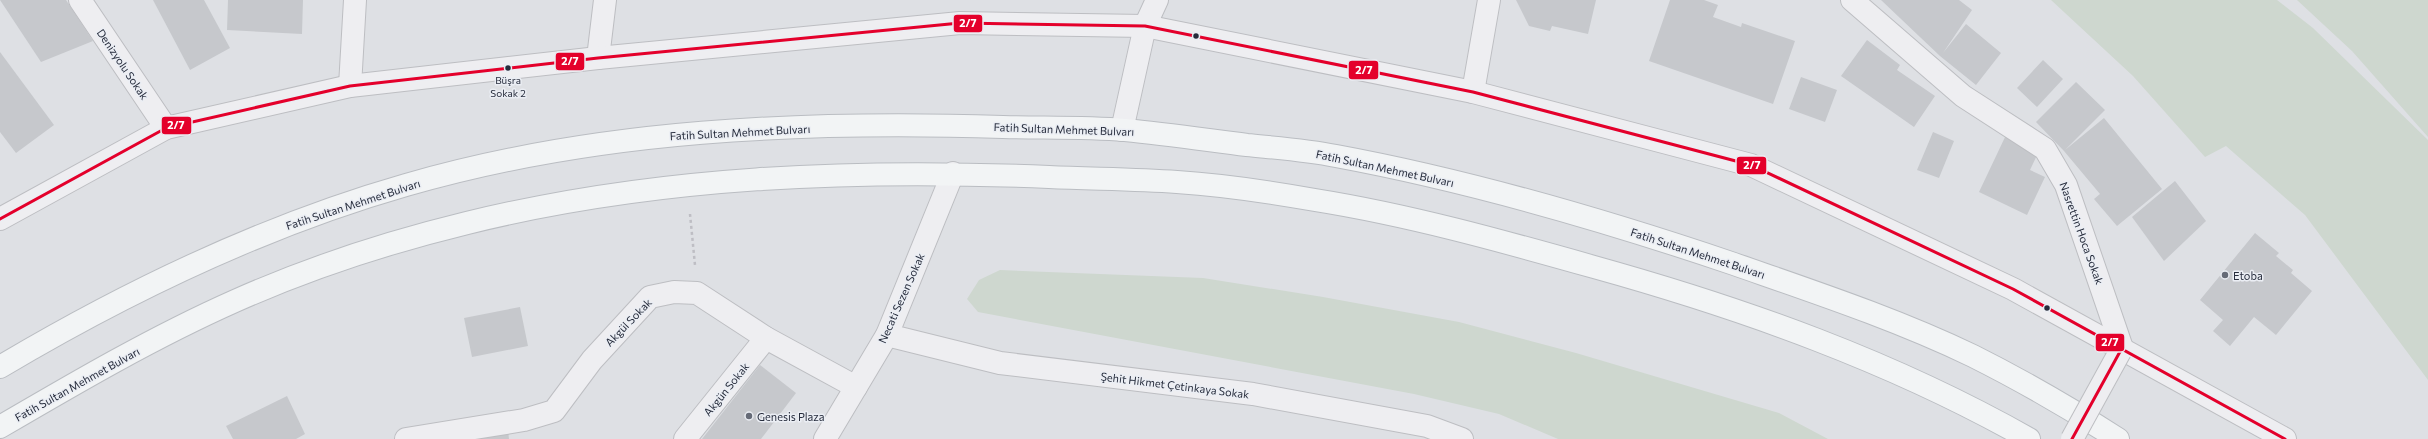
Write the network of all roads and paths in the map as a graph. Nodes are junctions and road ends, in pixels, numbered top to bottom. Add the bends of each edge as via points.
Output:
1 (80, 0) edge
2 (355, 0) edge
3 (605, 0) edge
4 (1157, 0) edge
5 (1489, 0) edge
6 (1852, 0) edge
7 (1145, 26) junction
8 (598, 58) junction
9 (350, 86) junction
10 (1472, 92) junction
11 (166, 128) junction
12 (1122, 130) junction
13 (954, 173) junction
14 (687, 184) junction
15 (0, 219) edge
16 (697, 293) junction
17 (887, 335) junction
18 (766, 338) junction
19 (2122, 348) junction
20 (0, 367) edge
21 (856, 387) junction
22 (0, 427) edge
23 (1423, 432) edge
24 (406, 439) edge
25 (686, 439) edge
26 (825, 439) edge
27 (1462, 439) edge
28 (2029, 439) edge
29 (2072, 439) edge
30 (2118, 439) edge
31 (2285, 439) edge

1 - 11 street, Denizyolu Sokak
2 - 9 street
3 - 8 street
4 - 7 street
5 - 10 street
6 - 19 street, Nasrettin Hoca Sokak via 1963,96 2045,149 2066,185
7 - 8 street via 960,23
7 - 10 street
7 - 12 street
8 - 9 street
9 - 11 street
10 - 19 street via 1751,165 2014,289
11 - 15 street
12 - 20 main road, Fatih Sultan Mehmet Bulvarı via 905,124 686,133 513,160 408,184 322,212 239,244 69,326
12 - 30 main road, Fatih Sultan Mehmet Bulvarı via 1332,155 1488,190 1659,238 1835,299 1970,355 2060,402
13 - 14 main road, Fatih Sultan Mehmet Bulvarı via 799,176
13 - 17 street, Necati Sezen Sokak
13 - 28 main road, Fatih Sultan Mehmet Bulvarı via 1182,182 1317,200 1488,236 1676,290 1776,324 1967,404
14 - 16 path
14 - 22 main road, Fatih Sultan Mehmet Bulvarı via 566,201 463,224 344,259 236,301 115,361
16 - 18 street
16 - 24 street, Akgül Sokak via 674,292 650,297 592,360 554,411 524,420
17 - 21 street, Necati Sezen Sokak
17 - 23 street, Şehit Hikmet Çetinkaya Sokak via 1000,363 1253,394
18 - 21 street
18 - 25 street, Akgün Sokak
19 - 29 street, bridge
19 - 31 street
21 - 26 street, Necati Sezen Sokak
23 - 27 street, Şehit Hikmet Çetinkaya Sokak

